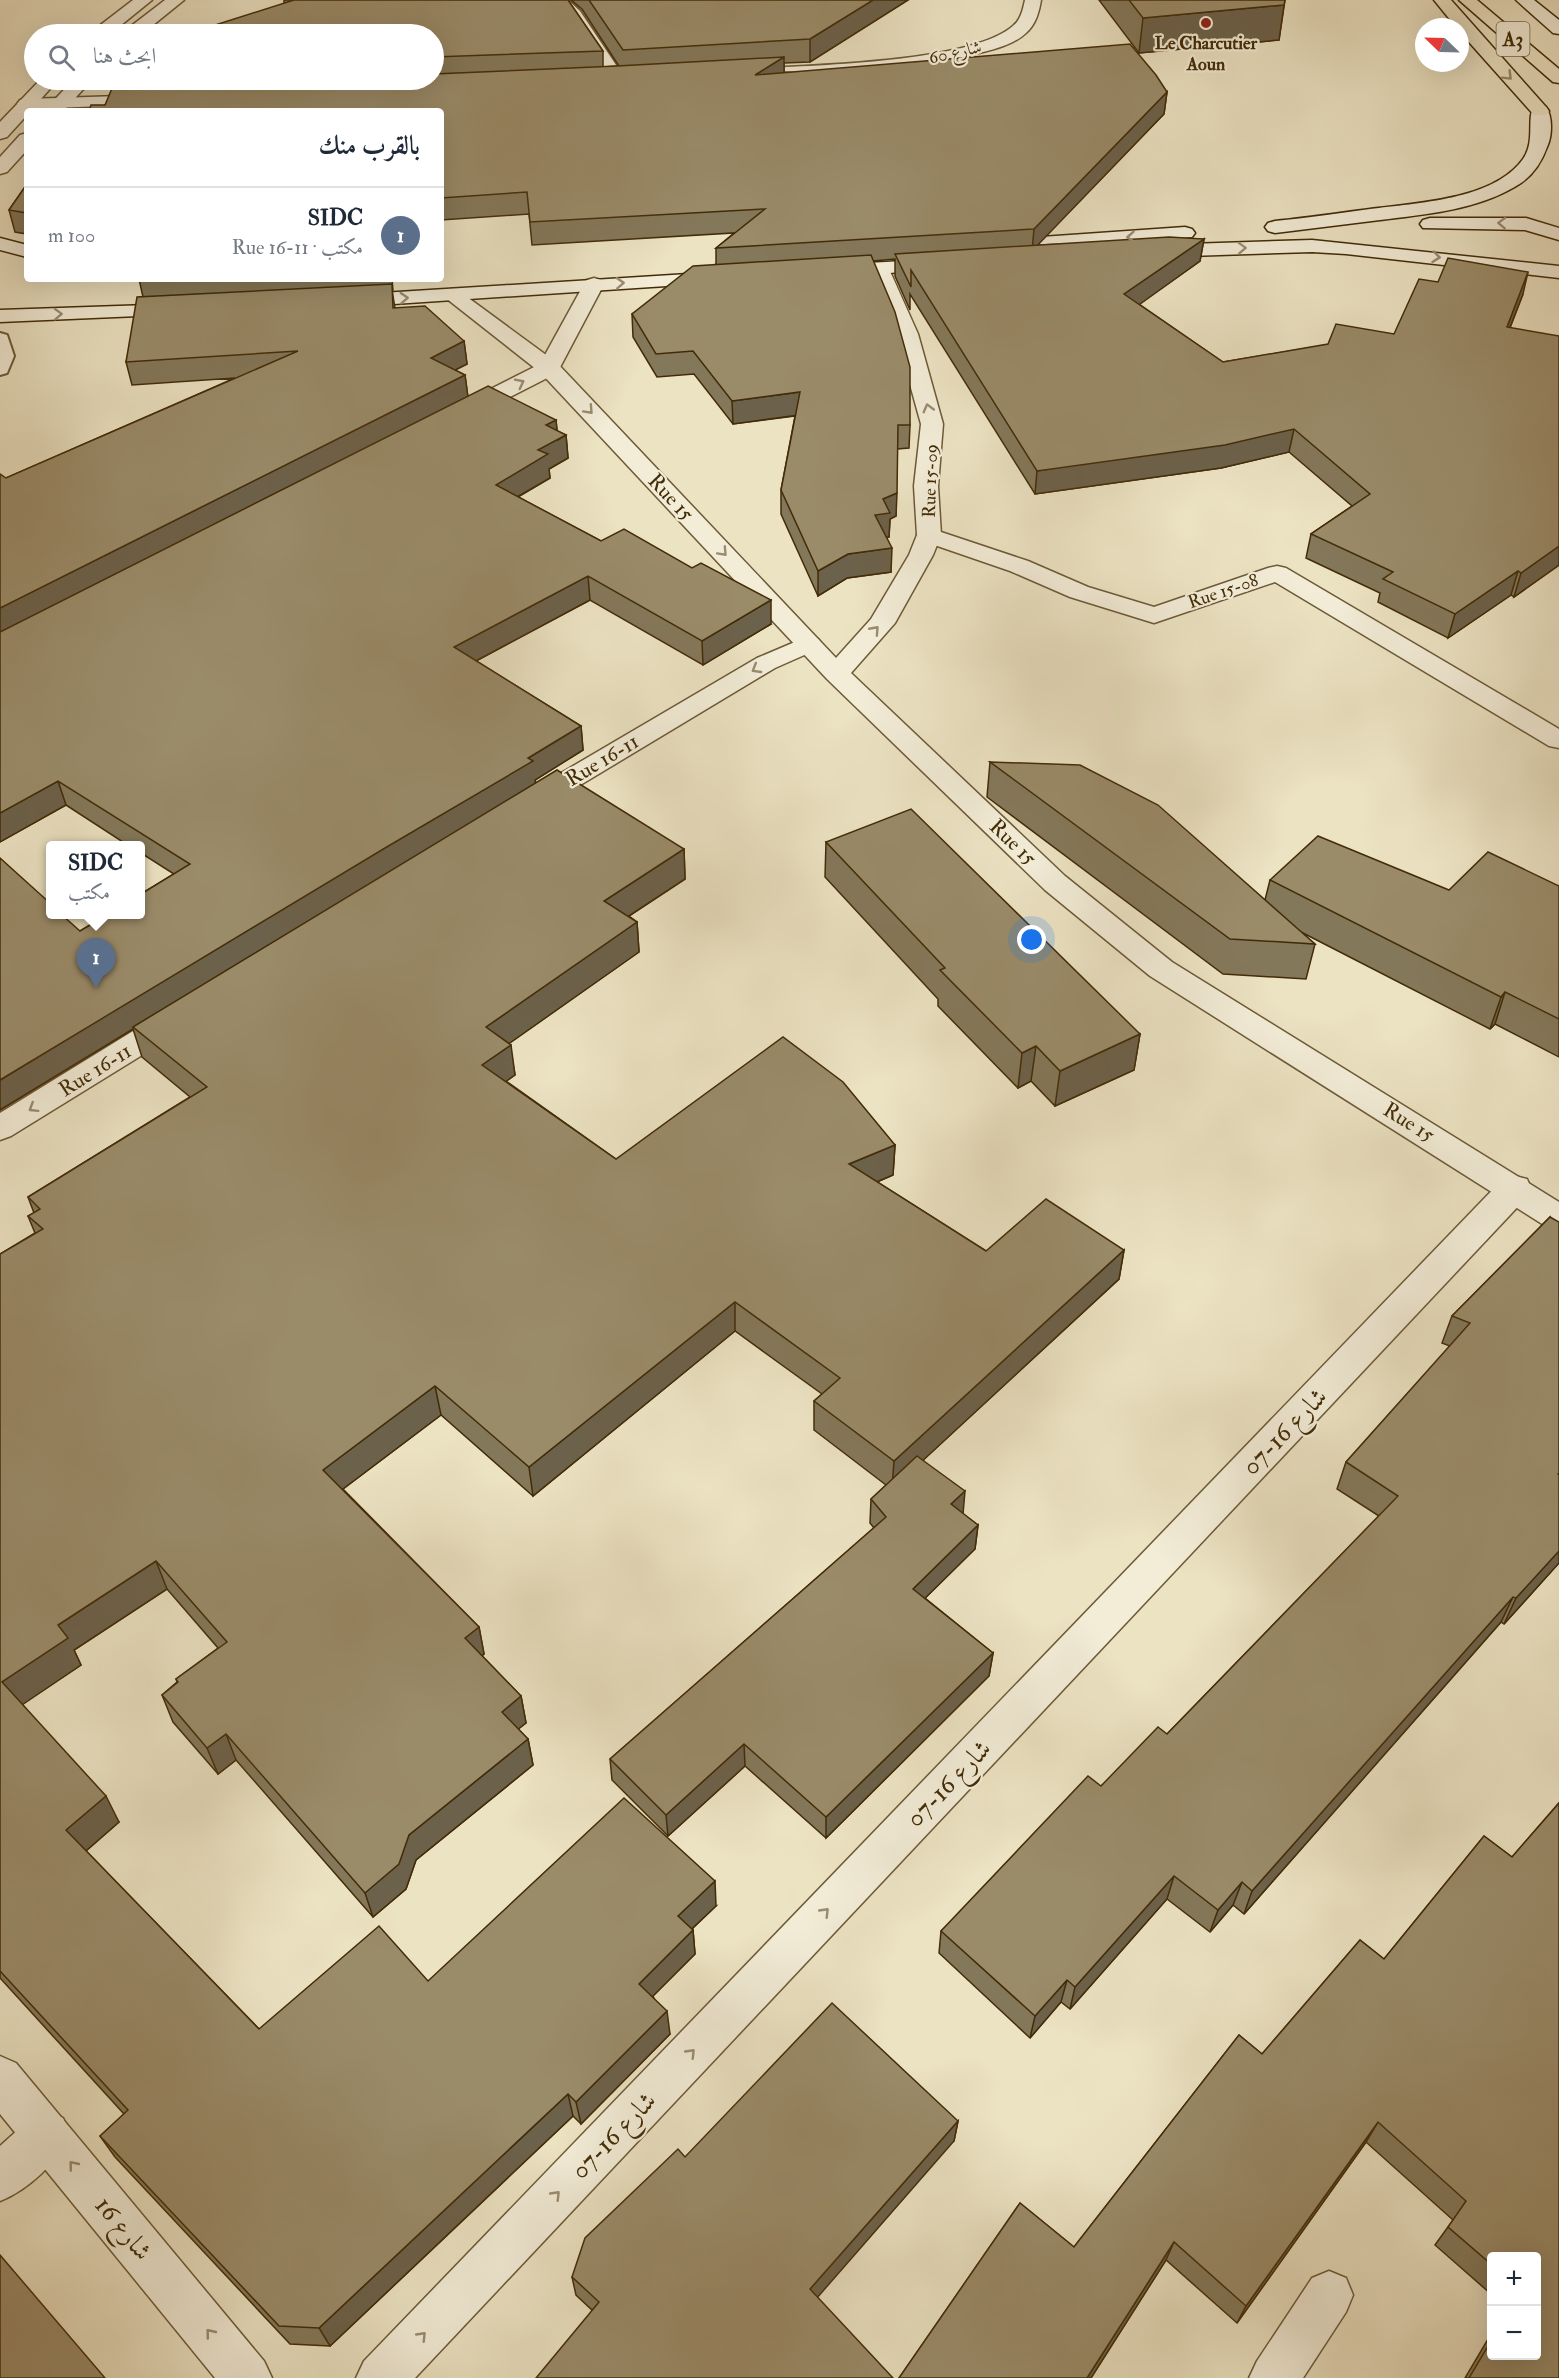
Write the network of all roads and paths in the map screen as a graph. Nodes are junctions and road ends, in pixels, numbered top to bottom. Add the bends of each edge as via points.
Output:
1 (144, 0) edge
2 (176, 0) edge
3 (560, 0) edge
4 (1033, 0) edge
5 (1442, 0) edge
6 (1467, 0) edge
7 (1524, 0) edge
8 (113, 24) edge
9 (145, 24) edge
10 (1559, 29) edge
11 (722, 75) edge
12 (1559, 78) edge
13 (641, 79) edge
14 (618, 80) junction
15 (594, 81) edge
16 (40, 90) edge
17 (73, 90) edge
18 (167, 99) edge
19 (26, 104) junction
20 (57, 107) edge
21 (1540, 111) junction
22 (1559, 128) edge
23 (0, 133) edge
24 (24, 142) edge
25 (0, 168) edge
26 (1275, 227) junction
27 (1559, 234) edge
28 (0, 244) edge
29 (24, 250) edge
30 (1559, 259) edge
31 (1476, 262) junction
32 (879, 269) junction
33 (1559, 272) edge
34 (444, 280) edge
35 (396, 282) edge
36 (344, 284) edge
37 (594, 284) junction
38 (452, 295) junction
39 (324, 303) edge
40 (197, 309) edge
41 (0, 316) edge
42 (0, 339) edge
43 (549, 368) junction
44 (0, 369) edge
45 (444, 422) edge
46 (929, 535) junction
47 (809, 644) junction
48 (836, 673) junction
49 (1559, 740) edge
50 (512, 814) edge
51 (200, 1005) edge
52 (0, 1128) edge
53 (1515, 1188) junction
54 (1559, 1218) edge
55 (0, 2079) edge
56 (47, 2134) junction
57 (0, 2178) edge
58 (1329, 2295) dead end
59 (247, 2378) edge
60 (381, 2378) edge
61 (1274, 2378) edge

1 - 8 street
2 - 9 street
3 - 14 lane via 575,14
4 - 11 street, شارع 60 via 1020,29 998,42 946,56 860,68
5 -> 21 highway
6 - 12 highway, A3
7 - 10 street
13 - 14 street
14 - 15 street
16 - 19 street
17 - 20 street
18 - 20 street
19 - 20 street
19 - 23 street
21 - 22 street
21 - 26 street via 1548,125 1550,150 1536,170 1493,195 1433,209
24 - 25 street
27 -> 26 street via 1504,222
26 -> 31 street via 982,254 1312,246
28 - 29 street
30 - 31 street via 1539,263
31 - 33 street
32 - 32 street via 958,256 811,265
46 -> 32 street, Rue 15-09 via 926,486 932,424 907,334
37 -> 34 street via 735,269
35 -> 36 street
37 - 38 street
37 - 43 street
39 -> 38 street
38 - 43 street, Rue 15
41 -> 40 street
42 - 44 lane via 5,356
45 -> 43 street
43 -> 47 street, Rue 15
48 -> 46 street, Rue 15-09 via 882,623
46 - 49 street, Rue 15-08 via 1079,592 1154,615 1277,573
47 - 48 street, Rue 15
47 -> 50 street, Rue 16-11 via 766,663
48 - 53 street, Rue 15 via 1056,883 1161,969
51 -> 52 street, Rue 16-11
53 - 54 street, Rue 15
60 -> 53 street, شارع 16-07
55 - 56 street, شارع 16
56 - 57 street
59 -> 56 street, شارع 16
58 - 61 street

